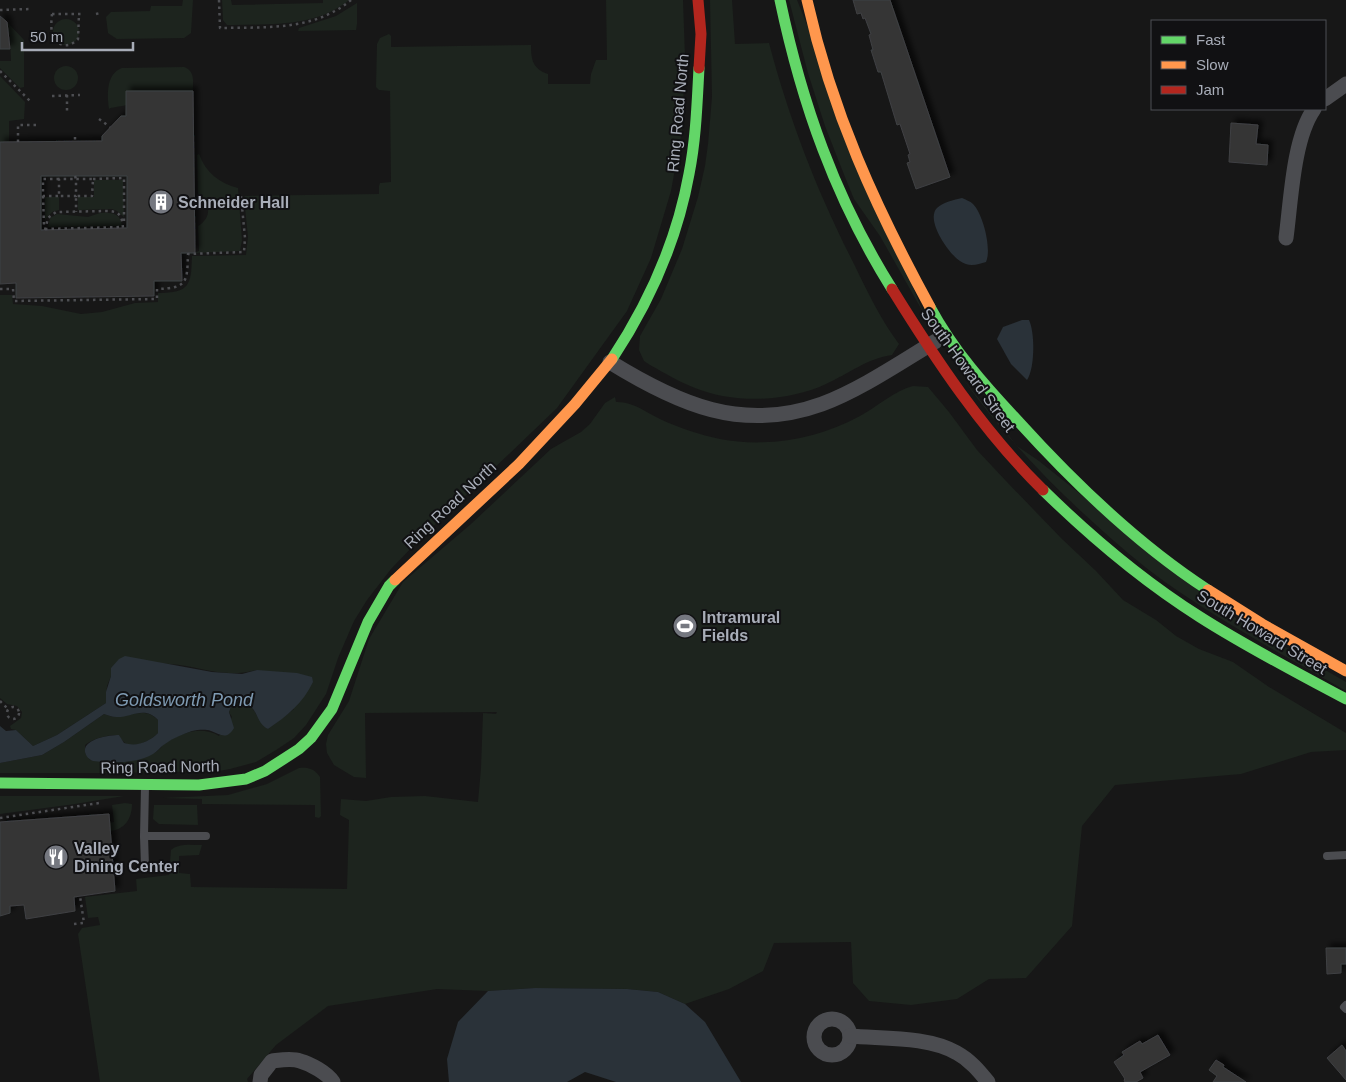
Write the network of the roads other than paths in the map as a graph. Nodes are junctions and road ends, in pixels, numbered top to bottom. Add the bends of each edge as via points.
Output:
1 (698, 0) edge
2 (780, 0) edge
3 (807, 0) edge
4 (1346, 84) edge
5 (1326, 98) edge
6 (1313, 110) edge
7 (1286, 238) dead end
8 (946, 334) junction
9 (927, 346) junction
10 (610, 362) junction
11 (1273, 660) junction
12 (1346, 671) edge
13 (1346, 700) edge
14 (1346, 708) edge
15 (0, 783) edge
16 (145, 784) junction
17 (144, 836) junction
18 (206, 836) dead end
19 (1327, 856) dead end
20 (1346, 856) edge
21 (145, 867) dead end
22 (850, 1036) dead end
23 (260, 1082) edge
24 (333, 1082) edge
25 (988, 1082) edge

1 - 10 street, Ring Road North via 700,44 689,175 661,269 641,312
2 - 9 street, South Howard Street via 806,107 832,176 865,246
3 - 8 street, South Howard Street via 834,98 865,179 898,250
4 - 5 street
6 - 7 street via 1298,148
8 - 9 street
8 - 12 street, South Howard Street via 992,393 1053,461 1113,518 1181,572 1257,621
9 - 10 street via 823,404 788,414 766,416 716,411 683,401 638,380
9 - 11 street, South Howard Street via 978,417 1030,477 1098,540 1154,585
10 - 16 street, Ring Road North via 519,464 389,586 368,622 332,708 299,749 266,772 246,779 199,785
11 - 13 street, South Howard Street
11 - 14 street
15 - 16 street, Ring Road North
16 - 17 lane
17 - 18 lane
17 - 21 lane
19 - 20 lane
22 - 25 street via 930,1043 957,1053 974,1065
23 - 24 street via 260,1075 272,1061 300,1061 329,1076

